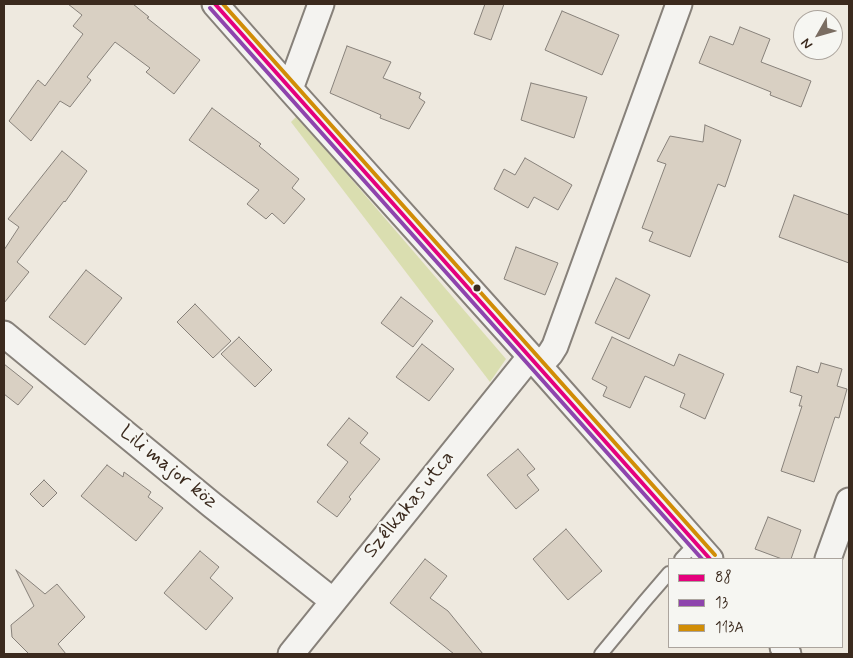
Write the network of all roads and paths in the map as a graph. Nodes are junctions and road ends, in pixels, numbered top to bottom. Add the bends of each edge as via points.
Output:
1 (215, 4) edge
2 (321, 4) edge
3 (679, 4) edge
4 (290, 89) junction
5 (4, 334) edge
6 (534, 362) junction
7 (849, 501) edge
8 (696, 554) edge
9 (828, 558) edge
10 (668, 574) edge
11 (333, 601) junction
12 (291, 654) edge
13 (601, 654) edge

1 - 4 street
2 - 4 street
3 - 6 street, Szélkakas utca via 555,346 550,354
4 - 6 street
5 - 11 street, Lili major köz
6 - 8 street
6 - 11 street, Szélkakas utca
7 - 9 street
10 - 13 lane
11 - 12 street, Szélkakas utca

